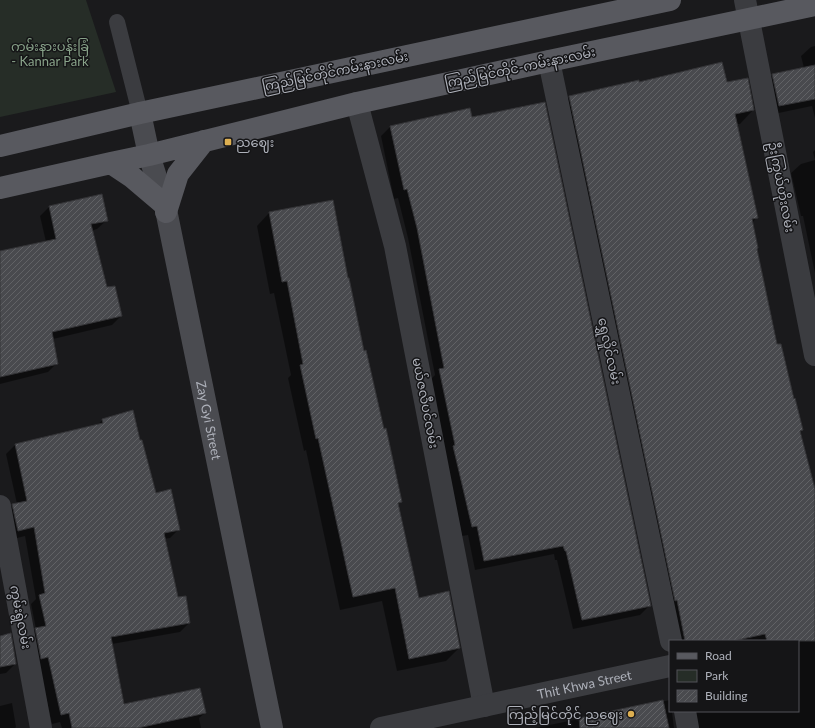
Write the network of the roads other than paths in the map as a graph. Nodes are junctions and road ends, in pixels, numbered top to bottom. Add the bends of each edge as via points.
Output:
1 (670, 0) edge
2 (815, 5) edge
3 (747, 9) edge
4 (117, 22) dead end
5 (549, 61) junction
6 (357, 103) junction
7 (140, 113) junction
8 (204, 141) junction
9 (0, 146) edge
10 (149, 155) junction
11 (111, 163) junction
12 (0, 188) edge
13 (165, 209) junction
14 (815, 355) edge
15 (0, 506) edge
16 (671, 640) edge
17 (669, 666) edge
18 (484, 706) junction
19 (685, 712) edge
20 (42, 728) edge
21 (272, 728) edge
22 (381, 728) edge
23 (688, 728) edge

1 - 7 main road, ကြည်မြင်တိုင်ကမ်းနားလမ်း
2 - 3 main road, ကြည်မြင်တိုင်-ကမ်းနားလမ်း
3 - 5 main road, ကြည်မြင်တိုင်-ကမ်းနားလမ်း
3 - 14 street, ဦးကြွယ်ဟိုးလမ်း
4 - 7 lane
5 - 6 main road, ကြည်မြင်တိုင်-ကမ်းနားလမ်း
5 - 16 street, ရွှေလှိုင်လမ်း
6 - 8 main road, ကြည်မြင်တိုင်-ကမ်းနားလမ်း
6 - 18 street, မယ်ဇလီပင်လမ်း via 395,246
7 - 9 main road, ကြည်မြင်တိုင်ကမ်းနားလမ်း
7 - 10 main road, Zay Gyi Street
8 - 10 main road
8 - 13 main road via 178,174
10 - 11 main road
10 - 13 main road, Zay Gyi Street
11 - 12 main road
11 - 13 main road via 132,176
13 - 21 main road, Zay Gyi Street
15 - 20 street, ကွမ်းရွဲလမ်း
17 - 18 street, Thit Khwa Street
18 - 22 street, Thit Khwa Street
19 - 23 street

